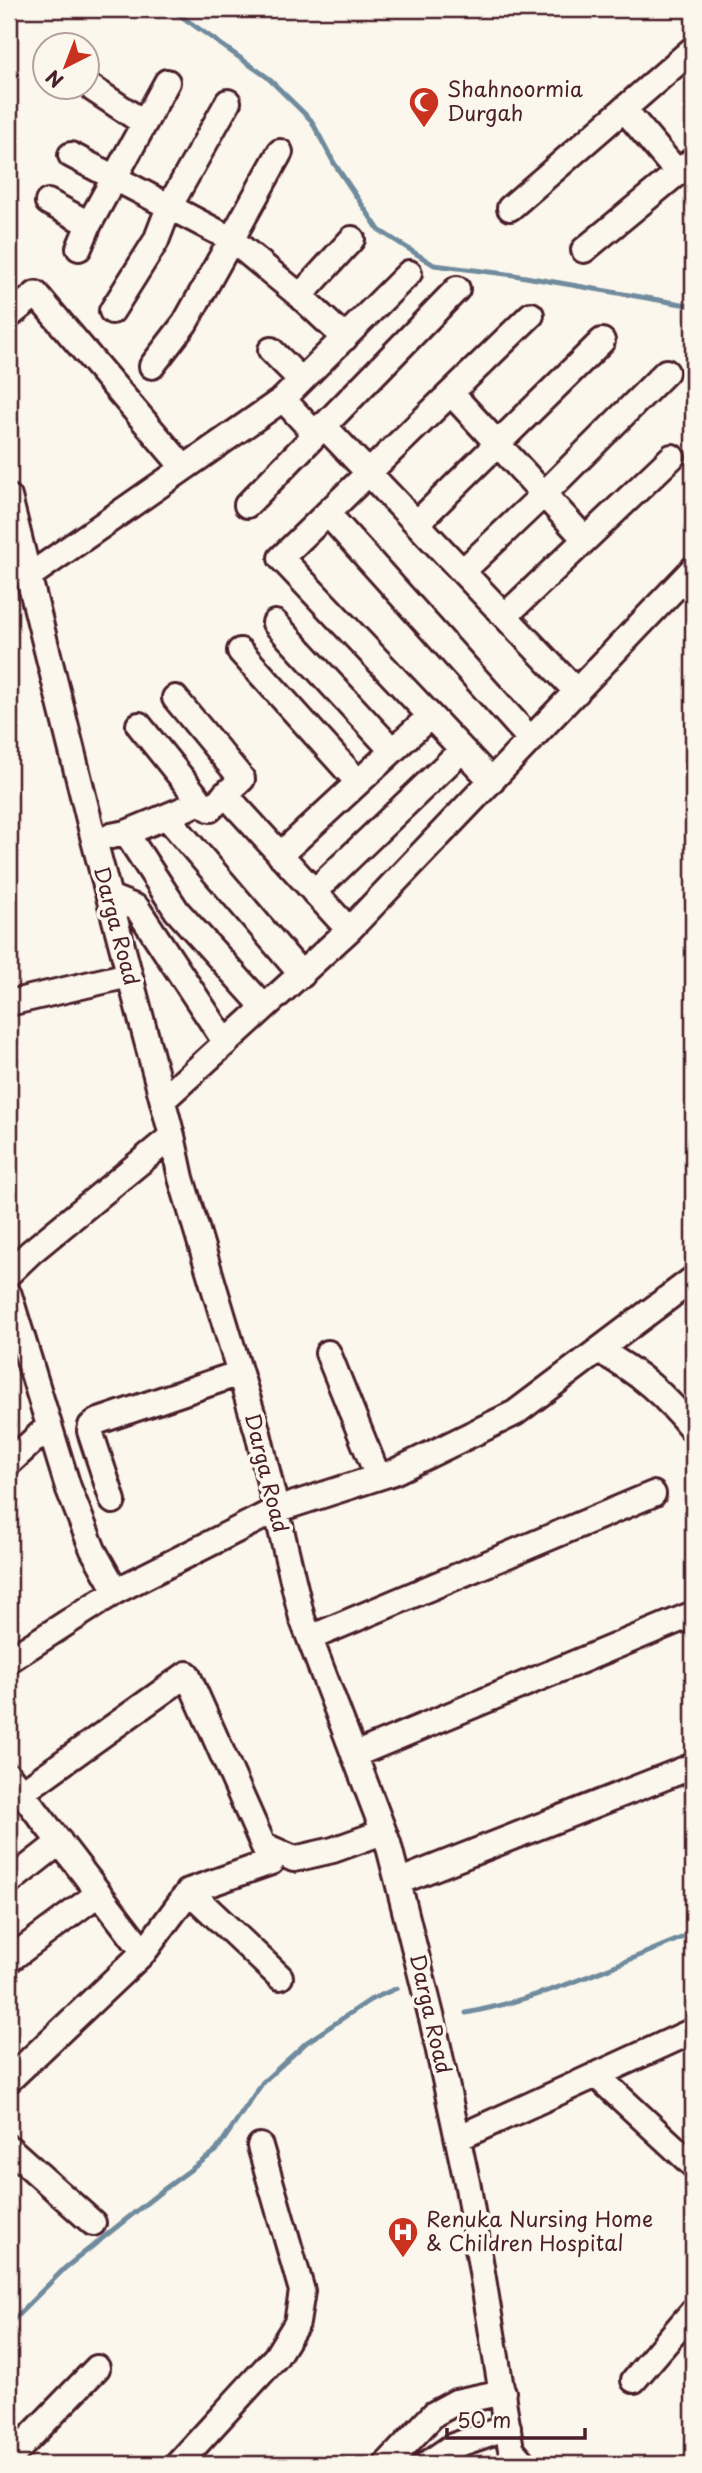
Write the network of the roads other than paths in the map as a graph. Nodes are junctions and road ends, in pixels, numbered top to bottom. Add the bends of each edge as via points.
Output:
1 (693, 49) edge
2 (167, 82) dead end
3 (102, 95) edge
4 (228, 102) dead end
5 (624, 109) junction
6 (144, 123) junction
7 (280, 152) dead end
8 (71, 155) dead end
9 (686, 166) edge
10 (114, 176) junction
11 (48, 202) dead end
12 (169, 207) junction
13 (510, 208) dead end
14 (89, 224) junction
15 (231, 239) junction
16 (352, 239) dead end
17 (79, 248) dead end
18 (584, 250) dead end
19 (409, 273) dead end
20 (457, 289) dead end
21 (300, 296) junction
22 (112, 310) dead end
23 (531, 315) dead end
24 (9, 316) edge
25 (345, 338) junction
26 (602, 341) dead end
27 (271, 350) dead end
28 (152, 366) dead end
29 (666, 372) dead end
30 (301, 380) junction
31 (451, 393) junction
32 (283, 398) junction
33 (319, 430) junction
34 (498, 444) junction
35 (671, 457) dead end
36 (184, 468) junction
37 (369, 472) junction
38 (544, 494) junction
39 (9, 497) edge
40 (247, 505) dead end
41 (328, 513) junction
42 (417, 523) junction
43 (584, 538) junction
44 (693, 569) edge
45 (463, 571) junction
46 (28, 577) junction
47 (505, 615) junction
48 (275, 623) dead end
49 (240, 651) dead end
50 (577, 692) junction
51 (175, 698) dead end
52 (430, 716) junction
53 (139, 725) dead end
54 (531, 740) junction
55 (392, 750) junction
56 (462, 750) junction
57 (492, 781) junction
58 (358, 782) junction
59 (225, 794) junction
60 (201, 802) junction
61 (167, 817) junction
62 (126, 833) junction
63 (94, 840) junction
64 (280, 855) junction
65 (314, 892) junction
66 (109, 897) junction
67 (349, 930) junction
68 (129, 975) junction
69 (302, 975) junction
70 (9, 1003) edge
71 (264, 1007) junction
72 (226, 1043) junction
73 (163, 1100) junction
74 (172, 1136) junction
75 (9, 1273) edge
76 (693, 1279) edge
77 (9, 1295) edge
78 (600, 1351) junction
79 (328, 1353) dead end
80 (240, 1373) junction
81 (49, 1426) junction
82 (693, 1430) edge
83 (9, 1464) edge
84 (378, 1477) junction
85 (653, 1494) dead end
86 (113, 1501) dead end
87 (276, 1510) junction
88 (116, 1591) junction
89 (693, 1614) edge
90 (310, 1638) junction
91 (9, 1660) edge
92 (354, 1755) junction
93 (693, 1766) edge
94 (14, 1786) edge
95 (383, 1832) junction
96 (60, 1842) junction
97 (263, 1844) junction
98 (9, 1882) edge
99 (398, 1882) junction
100 (189, 1891) junction
101 (99, 1893) junction
102 (144, 1952) junction
103 (9, 1960) edge
104 (280, 1977) dead end
105 (693, 2031) edge
106 (596, 2075) junction
107 (9, 2080) edge
108 (458, 2138) junction
109 (260, 2146) dead end
110 (9, 2148) edge
111 (693, 2165) edge
112 (93, 2224) dead end
113 (693, 2311) edge
114 (97, 2368) dead end
115 (634, 2380) dead end
116 (503, 2392) junction
117 (512, 2451) edge
118 (9, 2459) edge
119 (178, 2464) edge
120 (387, 2464) edge
121 (427, 2464) edge

1 - 5 street
2 - 6 street
3 - 6 street
4 - 12 street
5 - 9 street
5 - 13 street
6 - 10 street
7 - 15 street
8 - 10 street
9 - 18 street
10 - 12 street
10 - 14 street
11 - 14 street
12 - 15 street
12 - 22 street via 156,241
14 - 17 street
15 - 21 street
15 - 28 street via 185,323
16 - 21 street
19 - 25 street
20 - 33 street
21 - 25 street
23 - 31 street
24 - 36 street via 36,294
25 - 30 street
26 - 34 street
27 - 30 street
29 - 38 street
30 - 32 street
31 - 34 street
31 - 37 street
32 - 33 street
32 - 36 street
33 - 37 street
33 - 40 street
34 - 38 street
34 - 42 street
35 - 43 street
36 - 46 street
37 - 41 street
37 - 42 street
38 - 43 street
38 - 45 street
39 - 46 street, Darga Road
41 - 52 street via 281,558
41 - 54 street
42 - 45 street
43 - 47 street
44 - 50 street
45 - 47 street
46 - 63 street, Darga Road
47 - 50 street
48 - 55 street
49 - 58 street
50 - 54 street
51 - 59 street via 242,779
52 - 55 street
52 - 56 street
53 - 60 street
54 - 57 street
55 - 58 street
56 - 57 street
56 - 65 street
57 - 67 street
58 - 64 street
59 - 60 street via 210,808
59 - 64 street
60 - 61 street
61 - 62 street
61 - 69 street
62 - 63 street
62 - 71 street via 177,911
63 - 66 street, Darga Road
64 - 65 street
65 - 67 street
66 - 68 street, Darga Road
66 - 72 street via 137,908
67 - 69 street
68 - 70 street
68 - 73 street, Darga Road
69 - 71 street
71 - 72 street
72 - 73 street
73 - 74 street, Darga Road
74 - 75 street
74 - 80 street, Darga Road via 180,1178
76 - 78 street
77 - 81 street
78 - 82 street via 667,1399
78 - 84 street via 515,1413
79 - 84 street
80 - 86 street via 91,1426
80 - 87 street, Darga Road
81 - 83 street
81 - 88 street via 93,1550
84 - 87 street
85 - 90 street
87 - 88 street
87 - 90 street, Darga Road
88 - 91 street
89 - 92 street
90 - 92 street, Darga Road
92 - 95 street, Darga Road
93 - 99 street
94 - 96 street
94 - 97 street via 187,1674
95 - 97 street via 295,1859
95 - 99 street, Darga Road
96 - 98 street
96 - 101 street
97 - 100 street via 271,1862
99 - 108 street, Darga Road
100 - 102 street
100 - 104 street
101 - 102 street
101 - 103 street
102 - 107 street
105 - 106 street
106 - 108 street
106 - 111 street
108 - 116 street, Darga Road
109 - 119 street via 302,2291 297,2323 276,2357
110 - 112 street
113 - 115 street
114 - 118 street
116 - 117 street, Darga Road
116 - 120 street via 456,2402 434,2414
117 - 121 street via 453,2445

